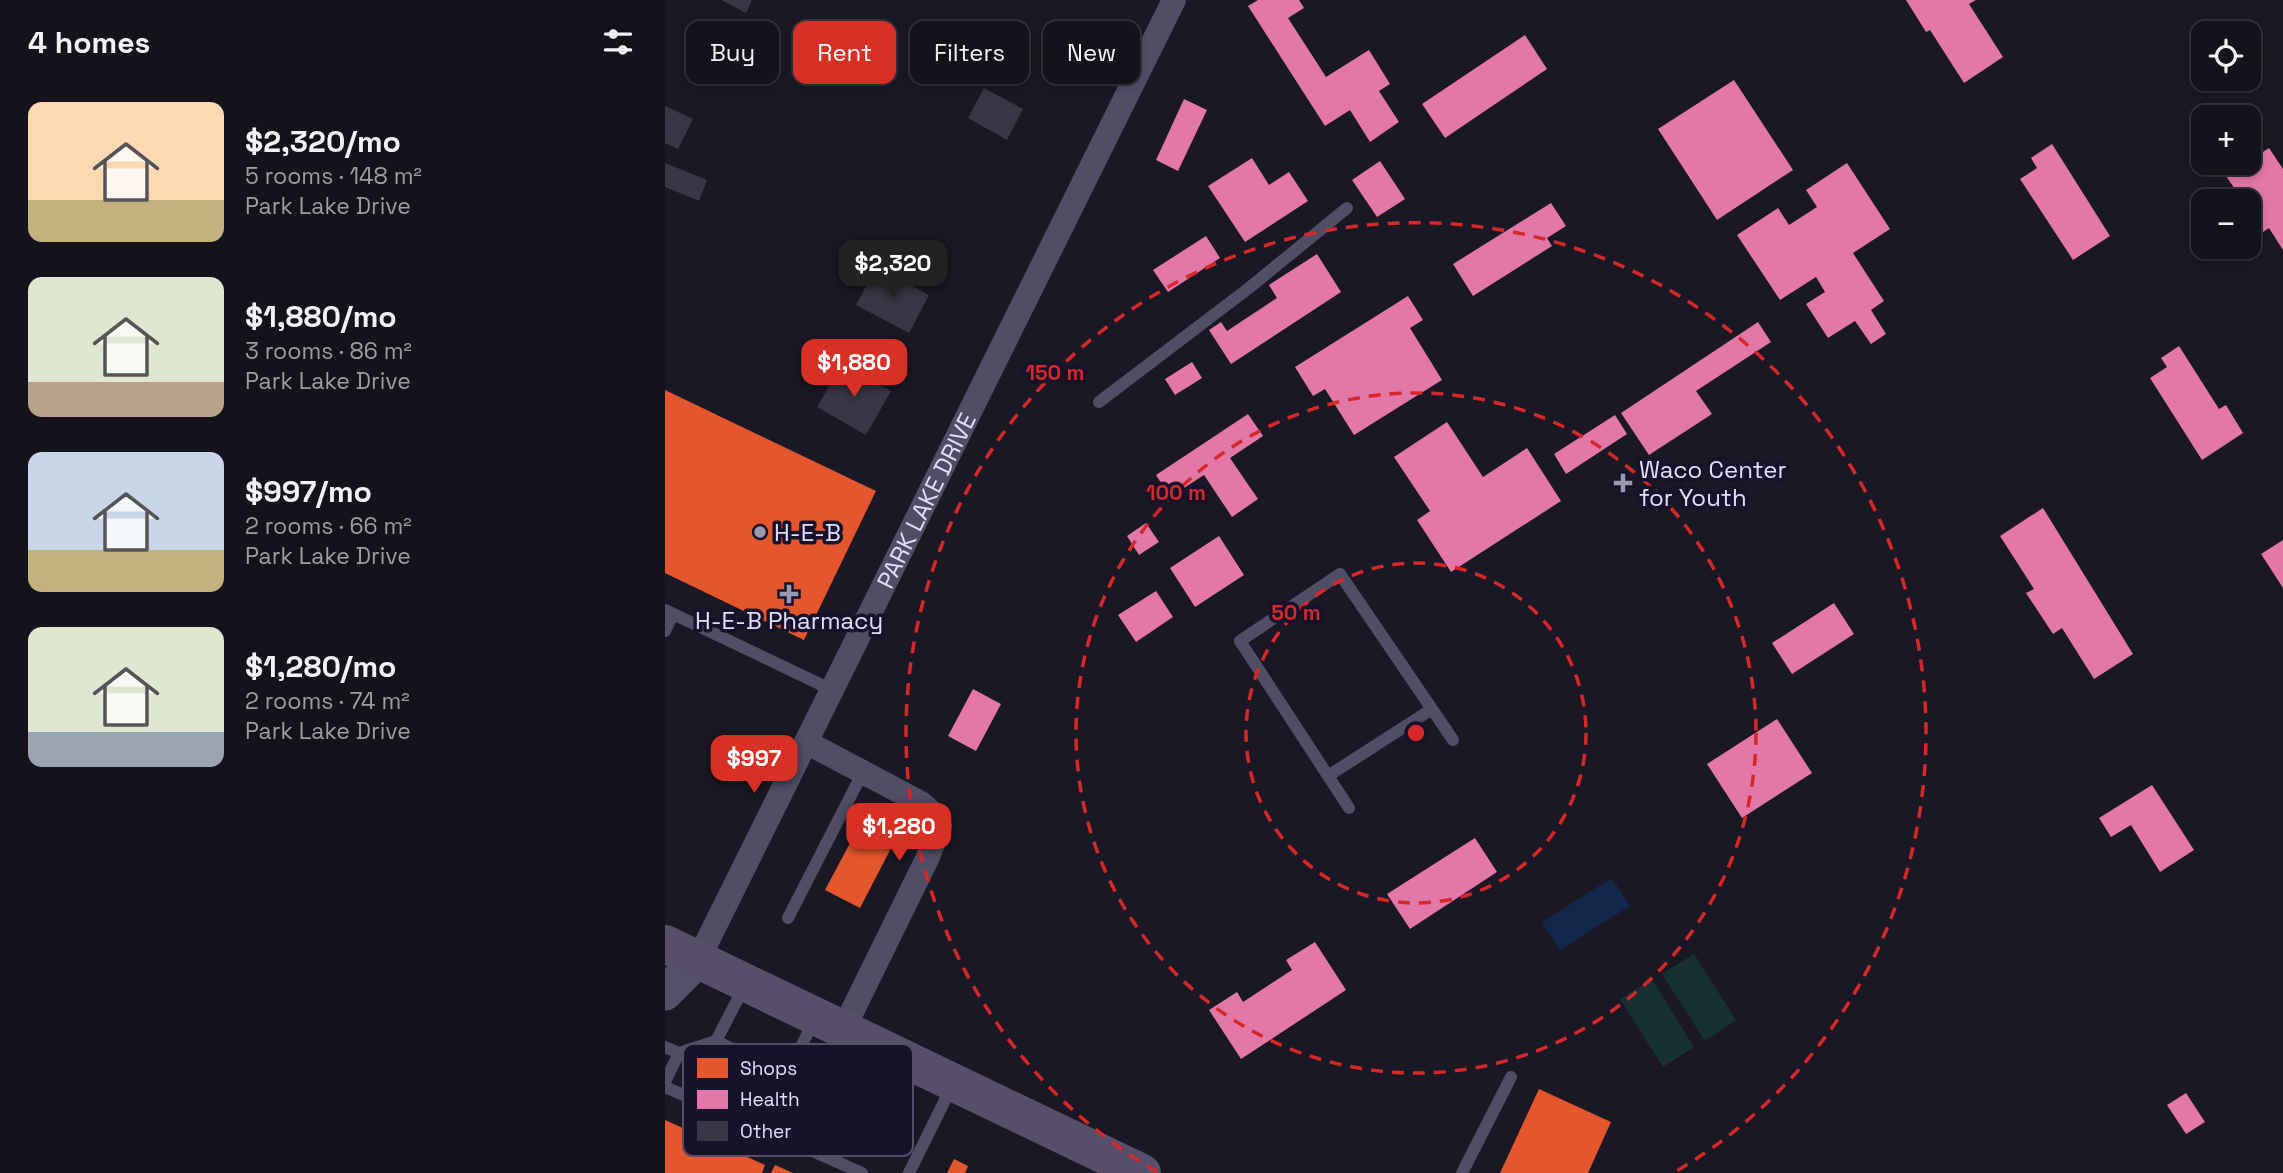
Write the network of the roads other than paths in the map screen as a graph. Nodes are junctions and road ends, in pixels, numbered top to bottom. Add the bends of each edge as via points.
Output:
1 (1174, 0) edge
2 (1347, 208) dead end
3 (1099, 402) dead end
4 (669, 612) edge
5 (665, 631) edge
6 (832, 690) junction
7 (1432, 709) junction
8 (1453, 740) dead end
9 (806, 743) junction
10 (863, 772) junction
11 (1328, 776) junction
12 (1349, 808) dead end
13 (788, 918) dead end
14 (681, 952) edge
15 (746, 983) junction
16 (665, 993) edge
17 (830, 1023) junction
18 (716, 1041) junction
19 (706, 1044) edge
20 (719, 1044) edge
21 (813, 1044) edge
22 (875, 1044) edge
23 (665, 1047) edge
24 (683, 1051) edge
25 (678, 1053) junction
26 (913, 1062) edge
27 (1511, 1077) dead end
28 (954, 1082) junction
29 (665, 1085) edge
30 (683, 1094) edge
31 (826, 1157) edge
32 (862, 1173) edge
33 (909, 1173) edge
34 (1142, 1173) edge
35 (1462, 1173) edge

1 - 6 street, PARK LAKE DRIVE
2 - 3 lane
4 - 5 lane
4 - 6 lane
6 - 9 street, PARK LAKE DRIVE
7 - 8 lane
7 - 11 lane
7 - 11 lane via 1340,575 1240,641
9 - 10 street
9 - 14 street, PARK LAKE DRIVE
10 - 13 lane
10 - 17 street via 921,803 940,825 927,859
11 - 12 lane
14 - 15 main road
14 - 16 street, PARK LAKE DRIVE
15 - 17 main road
15 - 18 lane
17 - 21 lane
17 - 22 main road
18 - 19 lane
18 - 20 lane
23 - 25 lane
24 - 25 lane
25 - 29 lane
26 - 28 main road
27 - 35 lane
28 - 33 lane
28 - 34 main road
29 - 30 lane
31 - 32 lane

